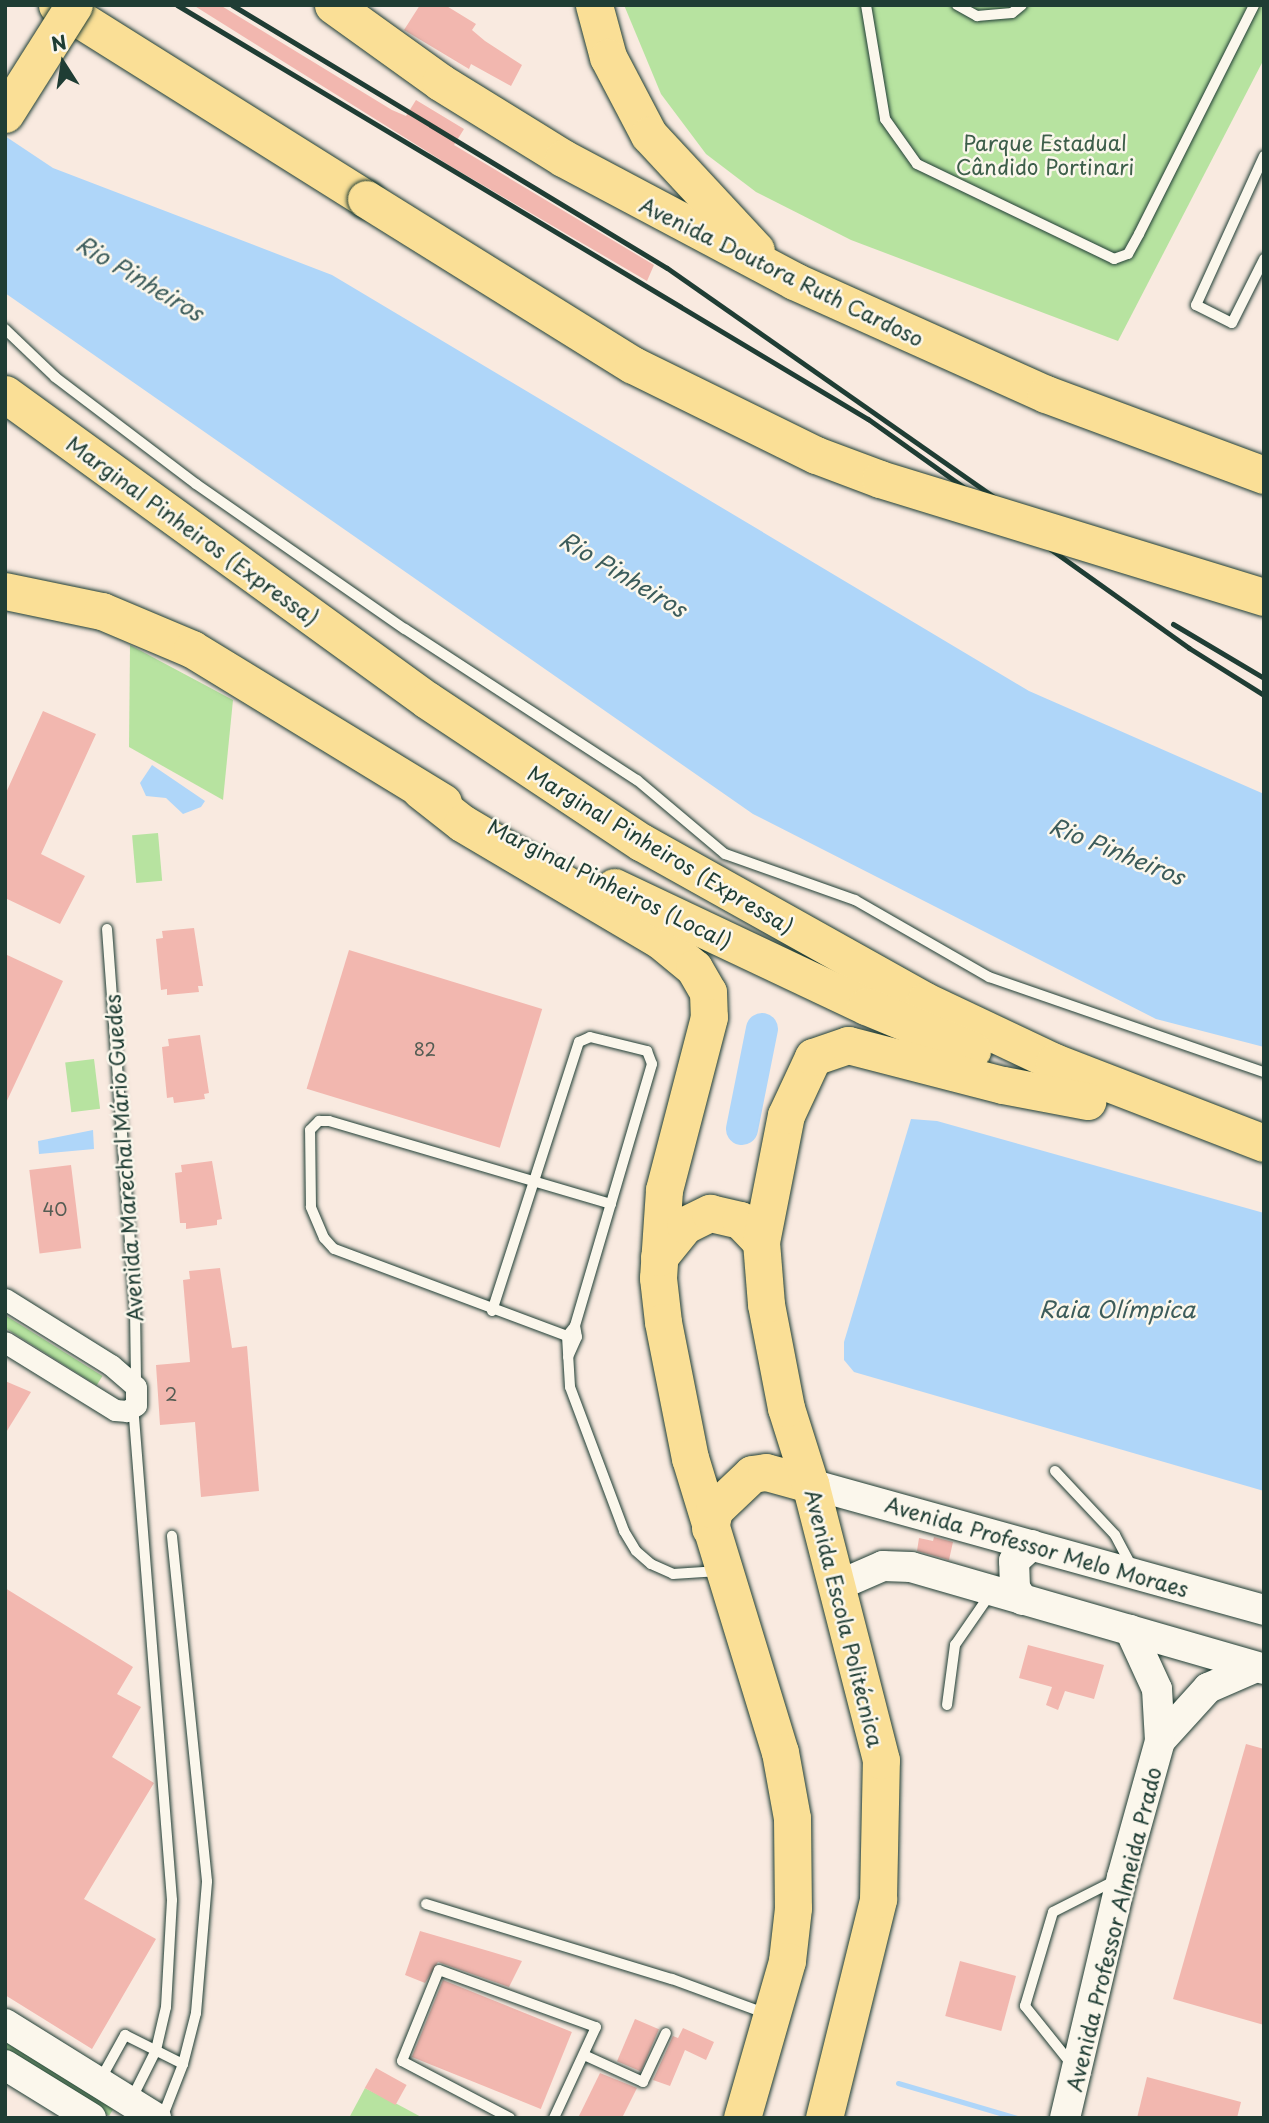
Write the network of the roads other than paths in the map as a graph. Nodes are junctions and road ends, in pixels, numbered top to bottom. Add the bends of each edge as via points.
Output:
1 (57, 5) edge
2 (74, 5) edge
3 (333, 5) edge
4 (594, 5) edge
5 (866, 5) edge
6 (957, 5) edge
7 (1022, 5) edge
8 (1254, 5) edge
9 (5, 114) edge
10 (1264, 156) edge
11 (1264, 259) edge
12 (773, 269) junction
13 (5, 329) edge
14 (5, 394) edge
15 (1264, 475) edge
16 (5, 591) edge
17 (1264, 597) edge
18 (420, 790) junction
19 (107, 929) dead end
20 (1264, 1072) edge
21 (1087, 1101) junction
22 (1249, 1139) edge
23 (531, 1182) junction
24 (611, 1204) junction
25 (761, 1242) junction
26 (659, 1257) junction
27 (5, 1299) edge
28 (492, 1311) junction
29 (575, 1326) junction
30 (568, 1336) junction
31 (5, 1342) edge
32 (568, 1357) junction
33 (136, 1387) junction
34 (132, 1409) junction
35 (1055, 1471) dead end
36 (810, 1484) junction
37 (710, 1528) junction
38 (172, 1536) dead end
39 (1031, 1545) junction
40 (723, 1571) junction
41 (1136, 1574) junction
42 (837, 1586) junction
43 (993, 1591) junction
44 (1023, 1600) junction
45 (1264, 1610) edge
46 (1130, 1630) junction
47 (1260, 1668) edge
48 (947, 1704) dead end
49 (1160, 1741) junction
50 (1122, 1877) junction
51 (426, 1904) dead end
52 (773, 2016) junction
53 (5, 2024) edge
54 (666, 2033) dead end
55 (156, 2049) junction
56 (584, 2055) junction
57 (5, 2064) edge
58 (183, 2064) junction
59 (99, 2082) junction
60 (1071, 2095) edge
61 (130, 2102) junction
62 (744, 2115) edge
63 (91, 2118) edge
64 (156, 2118) edge
65 (162, 2118) edge
66 (510, 2118) edge
67 (554, 2118) edge
68 (824, 2118) edge

1 - 17 highway, bridge via 633,365 816,455 880,479
2 - 9 highway, bridge
3 - 12 highway, Avenida Doutora Ruth Cardoso via 440,82 563,158
4 - 12 highway via 608,57 649,135
5 - 8 lane via 885,119 917,164 1114,259 1128,254
6 - 7 lane via 977,16 1012,13
10 - 11 lane via 1196,305 1232,323
12 - 15 highway, Avenida Doutora Ruth Cardoso via 1046,394
13 - 20 lane via 55,377 197,484 405,629 637,780 725,854 855,900 989,977
14 - 22 highway, Marginal Pinheiros (Expressa) via 427,700 641,842 925,1001 1054,1062
16 - 18 highway, Marginal Pinheiros (Local) via 102,611 181,644
18 - 21 highway, Marginal Pinheiros (Local) via 866,1006
18 - 26 highway via 462,823 626,916 660,940 702,980 709,1017 664,1190
19 - 33 lane, Avenida Marechal Mário Guedes via 135,1310
21 - 22 highway, Marginal Pinheiros (Local)
21 - 25 highway, Avenida Escola Politécnica via 1003,1085 863,1046 829,1048 804,1069 786,1115
23 - 24 lane
23 - 24 lane via 581,1040 590,1037 647,1051 652,1064
23 - 28 lane
23 - 28 lane via 319,1121 310,1130 312,1208 324,1238 334,1249
24 - 29 lane
25 - 26 highway via 740,1220 710,1213 685,1225
25 - 36 highway, Avenida Escola Politécnica via 775,1362
26 - 37 highway via 671,1377
27 - 33 street via 111,1365
28 - 30 lane
29 - 30 lane
29 - 32 lane via 575,1344
30 - 32 lane
31 - 34 street via 115,1410
32 - 40 lane via 573,1399 624,1531 636,1550 651,1564 673,1574
33 - 34 street, Avenida Marechal Mário Guedes via 138,1400
34 - 55 lane via 172,1900 171,1970
35 - 41 lane via 1115,1535
36 - 37 highway via 766,1472 752,1475 714,1510
36 - 39 street, Avenida Professor Melo Moraes
36 - 42 highway, Avenida Escola Politécnica
37 - 40 highway
38 - 58 lane via 207,1881 200,1986
39 - 41 street, Avenida Professor Melo Moraes
39 - 44 street via 1014,1561 1015,1588
40 - 52 highway via 780,1752 792,1818 793,1908
41 - 45 street, Avenida Professor Melo Moraes
42 - 43 street via 868,1571 896,1565
42 - 68 highway, Avenida Escola Politécnica via 881,1760 882,1826 870,1936
43 - 44 street
43 - 48 lane via 955,1645
44 - 46 street
46 - 47 street
46 - 49 street, Avenida Professor Almeida Prado via 1157,1689
47 - 49 street, Avenida Professor Almeida Prado via 1208,1688
49 - 50 street, Avenida Professor Almeida Prado
50 - 60 street, Avenida Professor Almeida Prado
50 - 60 lane via 1053,1912 1025,2006
51 - 52 lane via 671,1979
52 - 62 highway
53 - 59 street
54 - 56 lane via 643,2082
55 - 58 lane
55 - 59 lane via 123,2036
55 - 61 lane
56 - 66 lane via 596,2027 439,1969 403,2063
56 - 67 lane
57 - 63 street
58 - 65 lane
59 - 61 street
61 - 64 street

